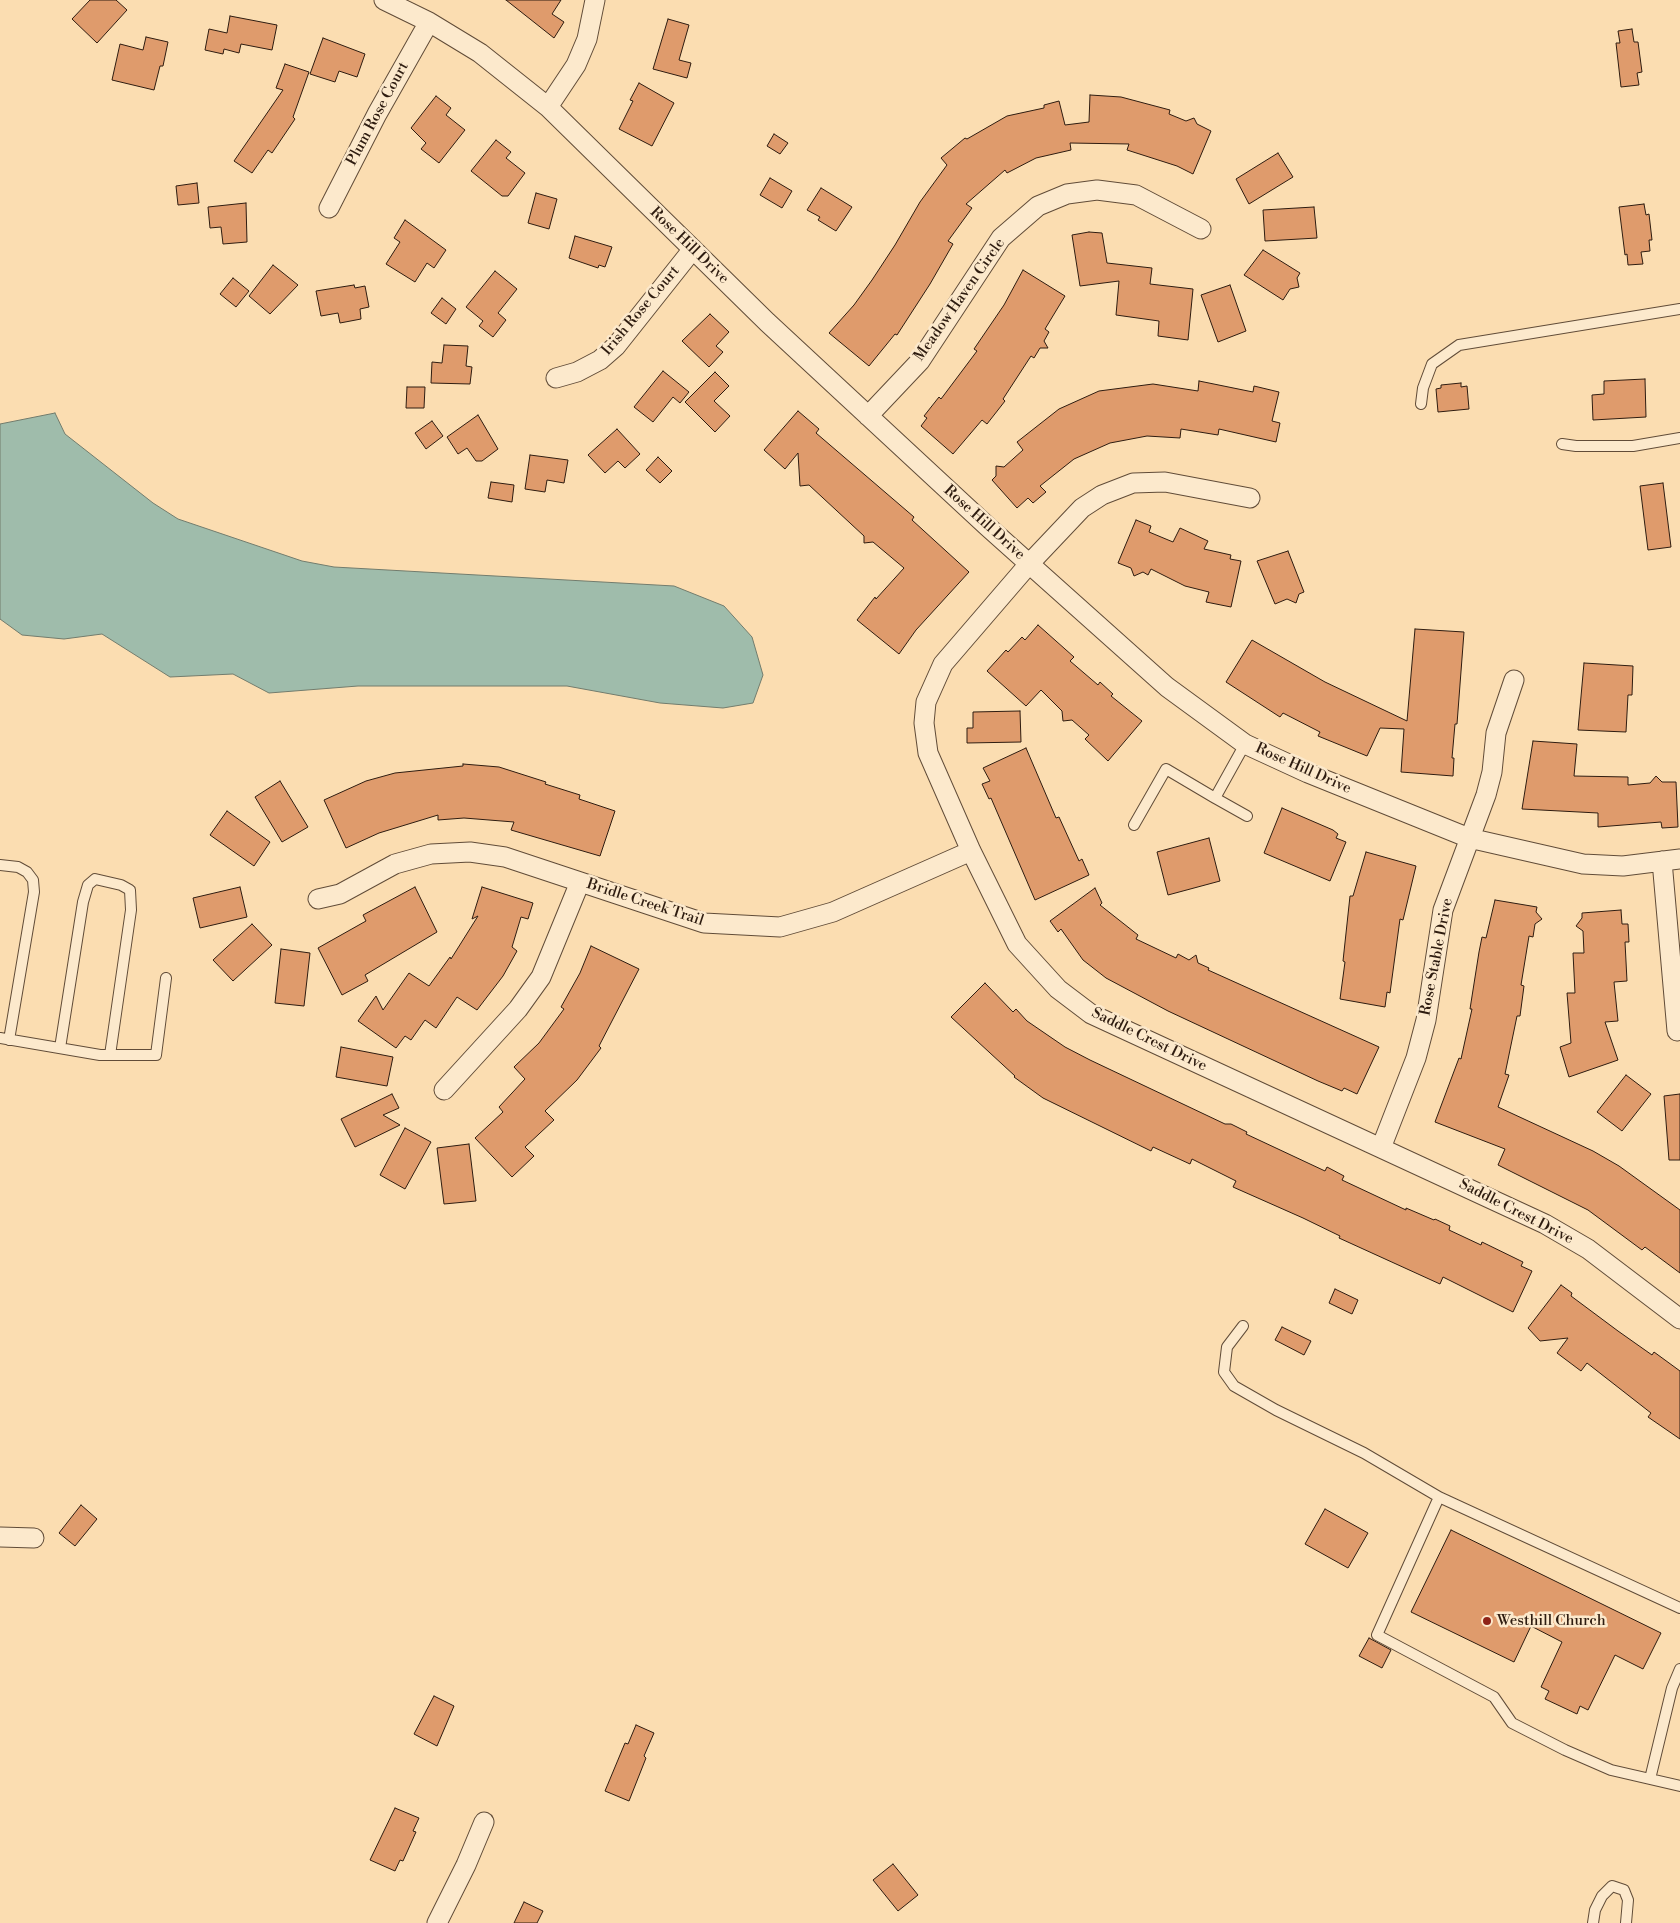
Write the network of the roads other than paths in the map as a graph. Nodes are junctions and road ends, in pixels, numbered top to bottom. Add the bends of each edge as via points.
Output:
1 (384, 0) edge
2 (595, 0) edge
3 (429, 22) junction
4 (548, 108) junction
5 (329, 208) dead end
6 (1201, 229) dead end
7 (693, 248) junction
8 (1680, 309) edge
9 (556, 378) dead end
10 (1421, 404) dead end
11 (868, 416) junction
12 (1680, 438) edge
13 (1562, 444) dead end
14 (1250, 498) dead end
15 (1028, 564) junction
16 (1514, 680) dead end
17 (1245, 744) junction
18 (1215, 798) junction
19 (1247, 816) dead end
20 (1134, 825) dead end
21 (1468, 838) junction
22 (971, 851) junction
23 (1671, 860) edge
24 (0, 865) edge
25 (580, 882) junction
26 (318, 899) dead end
27 (166, 978) dead end
28 (1678, 1032) dead end
29 (4, 1039) edge
30 (60, 1048) junction
31 (110, 1055) junction
32 (444, 1090) dead end
33 (1381, 1148) junction
34 (1680, 1319) edge
35 (1243, 1326) dead end
36 (1440, 1497) junction
37 (0, 1537) edge
38 (34, 1538) dead end
39 (1680, 1608) edge
40 (1680, 1669) edge
41 (1650, 1779) junction
42 (1680, 1786) edge
43 (484, 1822) dead end
44 (437, 1923) edge
45 (1593, 1923) edge
46 (1626, 1923) edge

1 - 3 street, Rose Hill Drive
2 - 4 street via 587,39 576,65
3 - 4 street, Rose Hill Drive via 480,53
3 - 5 street, Plum Rose Court
4 - 7 street, Rose Hill Drive
6 - 11 street, Meadow Haven Circle via 1136,195 1097,190 1067,194 1038,206 1001,238 920,360
7 - 9 street, Irish Rose Court via 616,346 600,360
7 - 11 street, Rose Hill Drive
8 - 10 lane via 1459,345 1432,364
11 - 15 street, Rose Hill Drive
12 - 13 lane via 1633,446
14 - 15 street, Saddle Crest Drive via 1165,482 1133,483 1102,495 1082,508
15 - 17 street, Rose Hill Drive via 1167,687
15 - 22 street, Saddle Crest Drive via 943,664 926,702 924,723 928,754
16 - 21 street, Rose Stable Drive via 1496,733 1486,795
17 - 18 lane
17 - 21 street, Rose Hill Drive
18 - 19 lane
18 - 20 lane via 1166,769
21 - 23 street, Rose Hill Drive via 1583,864 1622,866
21 - 33 street, Rose Stable Drive via 1444,910 1426,1020 1416,1058
22 - 25 street, Bridle Creek Trail via 834,912 780,927 704,923
22 - 33 street, Saddle Crest Drive via 1016,944 1058,989 1091,1014
23 - 28 street
24 - 29 lane via 18,867 27,872 33,880 34,892
25 - 26 street, Bridle Creek Trail via 505,857 470,852 431,854 395,864 340,894
25 - 32 street via 541,977 518,1009
27 - 31 lane via 156,1055
29 - 30 lane
30 - 31 lane
30 - 31 lane via 83,902 88,885 95,879 130,890
33 - 34 street, Saddle Crest Drive via 1545,1224 1588,1250
35 - 36 lane via 1227,1347 1224,1372 1234,1386 1364,1453
36 - 39 lane
36 - 41 lane via 1377,1635 1494,1697 1512,1723 1612,1770
37 - 38 street
40 - 41 lane via 1670,1696
41 - 42 lane
43 - 44 street
45 - 46 lane via 1602,1896 1612,1886 1624,1890 1628,1900

